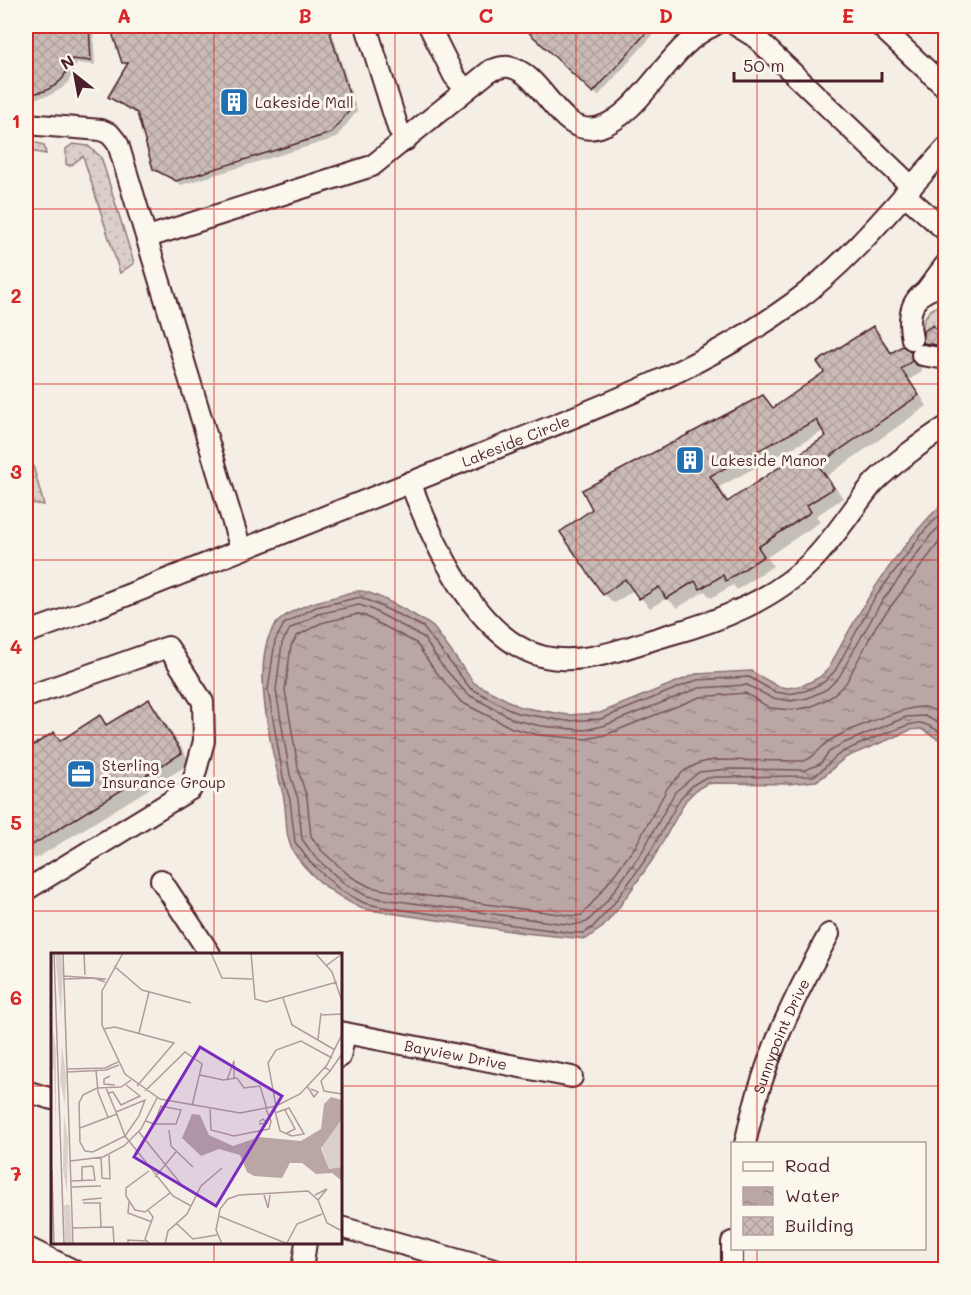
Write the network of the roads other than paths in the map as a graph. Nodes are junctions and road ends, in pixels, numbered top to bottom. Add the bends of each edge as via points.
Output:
1 (366, 26) edge
2 (429, 26) edge
3 (713, 26) edge
4 (737, 26) edge
5 (880, 26) edge
6 (945, 88) edge
7 (466, 90) junction
8 (26, 124) edge
9 (406, 140) junction
10 (945, 148) edge
11 (908, 190) junction
12 (945, 231) edge
13 (148, 237) junction
14 (945, 264) edge
15 (945, 286) edge
16 (925, 292) junction
17 (945, 359) edge
18 (945, 427) edge
19 (410, 482) junction
20 (241, 549) junction
21 (26, 633) edge
22 (26, 697) edge
23 (161, 880) dead end
24 (26, 890) edge
25 (829, 934) dead end
26 (209, 953) edge
27 (343, 1033) edge
28 (572, 1077) dead end
29 (26, 1091) edge
30 (51, 1099) edge
31 (745, 1142) edge
32 (342, 1228) edge
33 (306, 1244) edge
34 (26, 1247) edge
35 (732, 1250) edge
36 (71, 1269) edge
37 (302, 1269) edge
38 (495, 1269) edge
39 (732, 1269) edge

1 - 9 street via 398,128
2 - 7 street via 454,76
3 - 7 street via 694,36 621,114 597,128 577,126 523,72 507,66 491,70
4 - 11 street via 754,38
5 - 6 street
7 - 9 street
8 - 13 street via 84,127 110,134 123,154
9 - 13 street via 382,161 355,174
10 - 11 street, Lakeside Circle
11 - 12 street
11 - 19 street, Lakeside Circle via 859,245 815,286 724,348 627,396
13 - 20 street
14 - 16 street
15 - 16 street
16 - 17 street via 910,310 908,322 917,347
18 - 19 street via 873,484 811,562 768,596 692,628 591,656 562,660 534,656 508,640 482,615 441,552
19 - 20 street, Lakeside Circle
20 - 21 street, Lakeside Circle
22 - 24 street via 168,647 203,702 204,741 191,789
23 - 26 street
25 - 31 street, Sunnypoint Drive via 772,1047 754,1098
27 - 28 street, Bayview Drive
29 - 30 street
32 - 38 street
33 - 37 street
34 - 36 street
35 - 39 street

